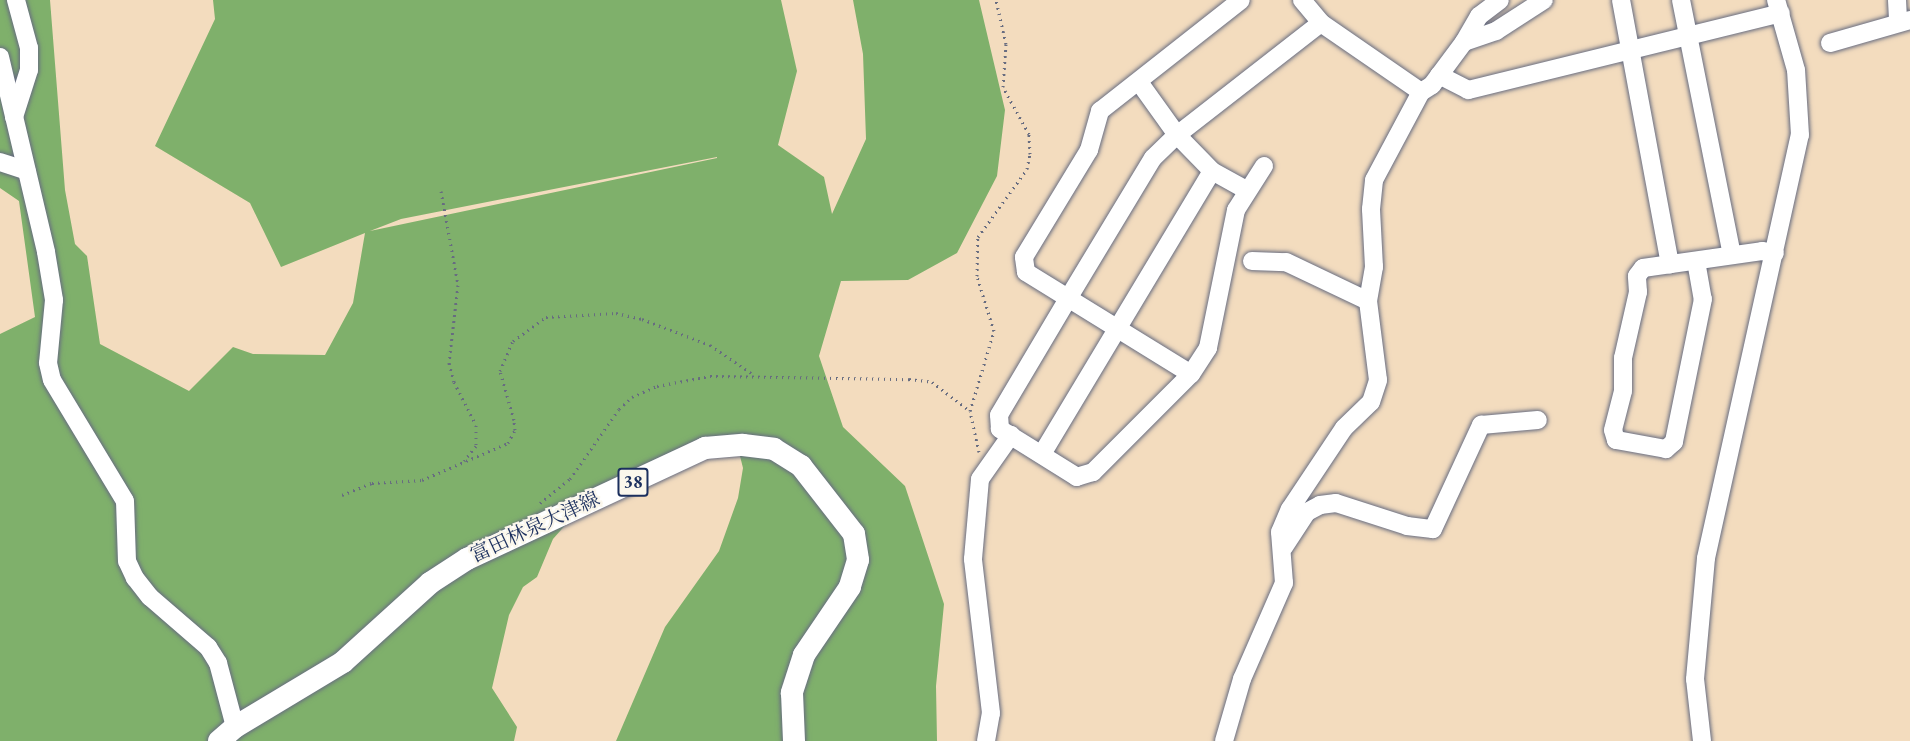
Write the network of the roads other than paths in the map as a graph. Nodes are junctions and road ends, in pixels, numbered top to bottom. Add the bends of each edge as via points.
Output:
1 (16, 0) edge
2 (1241, 0) edge
3 (1302, 0) edge
4 (1500, 0) edge
5 (1544, 0) edge
6 (1621, 0) edge
7 (1681, 0) edge
8 (1897, 0) edge
9 (1779, 7) edge
10 (1904, 20) edge
11 (1321, 24) junction
12 (1688, 35) junction
13 (1464, 42) junction
14 (1830, 43) dead end
15 (1631, 51) junction
16 (0, 57) edge
17 (1439, 75) junction
18 (1138, 82) junction
19 (1421, 92) junction
20 (14, 117) junction
21 (1178, 135) junction
22 (0, 162) edge
23 (1264, 166) dead end
24 (27, 171) junction
25 (1212, 171) junction
26 (1246, 190) junction
27 (1775, 253) junction
28 (1732, 255) junction
29 (1252, 261) dead end
30 (1696, 261) junction
31 (1670, 265) junction
32 (1069, 297) junction
33 (1368, 301) junction
34 (1120, 327) junction
35 (1191, 374) junction
36 (1538, 420) dead end
37 (1011, 435) junction
38 (1042, 454) junction
39 (1279, 556) junction
40 (227, 734) edge
41 (794, 741) edge
42 (986, 741) edge
43 (1224, 741) edge
44 (1702, 741) edge

1 - 20 street via 29,48 29,70
2 - 18 street
3 - 11 street
4 - 13 street via 1479,16
5 - 13 street via 1496,31
6 - 15 street
7 - 12 street
8 - 10 street
9 - 12 street
9 - 27 street via 1796,70 1801,112 1800,135
10 - 14 street
11 - 19 street
11 - 21 street
12 - 15 street
12 - 28 street
13 - 17 street
15 - 17 street via 1468,90
15 - 31 street
16 - 20 street
17 - 19 street
18 - 21 street
18 - 32 street via 1100,111 1089,150 1024,257 1026,272
19 - 33 street via 1374,180 1374,267
20 - 24 street
21 - 25 street
21 - 32 street via 1153,158
22 - 24 street
23 - 26 street
24 - 40 street via 54,300 48,363 52,380 125,501 127,561 135,578 150,597 208,647 218,663
25 - 26 street
25 - 34 street
26 - 35 street via 1236,210 1208,348
27 - 28 street
27 - 44 street via 1706,558 1695,679
28 - 30 street
29 - 33 street via 1286,262
30 - 31 street
30 - 31 street via 1703,299 1674,442 1666,449 1616,440 1613,430 1638,291 1636,276 1643,268
32 - 34 street
32 - 37 street via 999,416 1000,429
33 - 39 street via 1378,380 1371,402 1344,428 1290,508 1280,532
34 - 35 street
34 - 38 street
35 - 38 street via 1093,472 1077,477
36 - 39 street via 1481,425 1458,482 1433,529 1407,526 1336,503 1320,505 1307,512
37 - 38 street
37 - 42 street via 980,479 973,559 990,713
39 - 43 street via 1284,583 1242,679
40 - 41 main road, 富田林泉大津線 / 38 via 343,662 430,583 467,559 705,448 743,445 774,449 801,466 854,534 858,560 850,587 804,656 792,693

